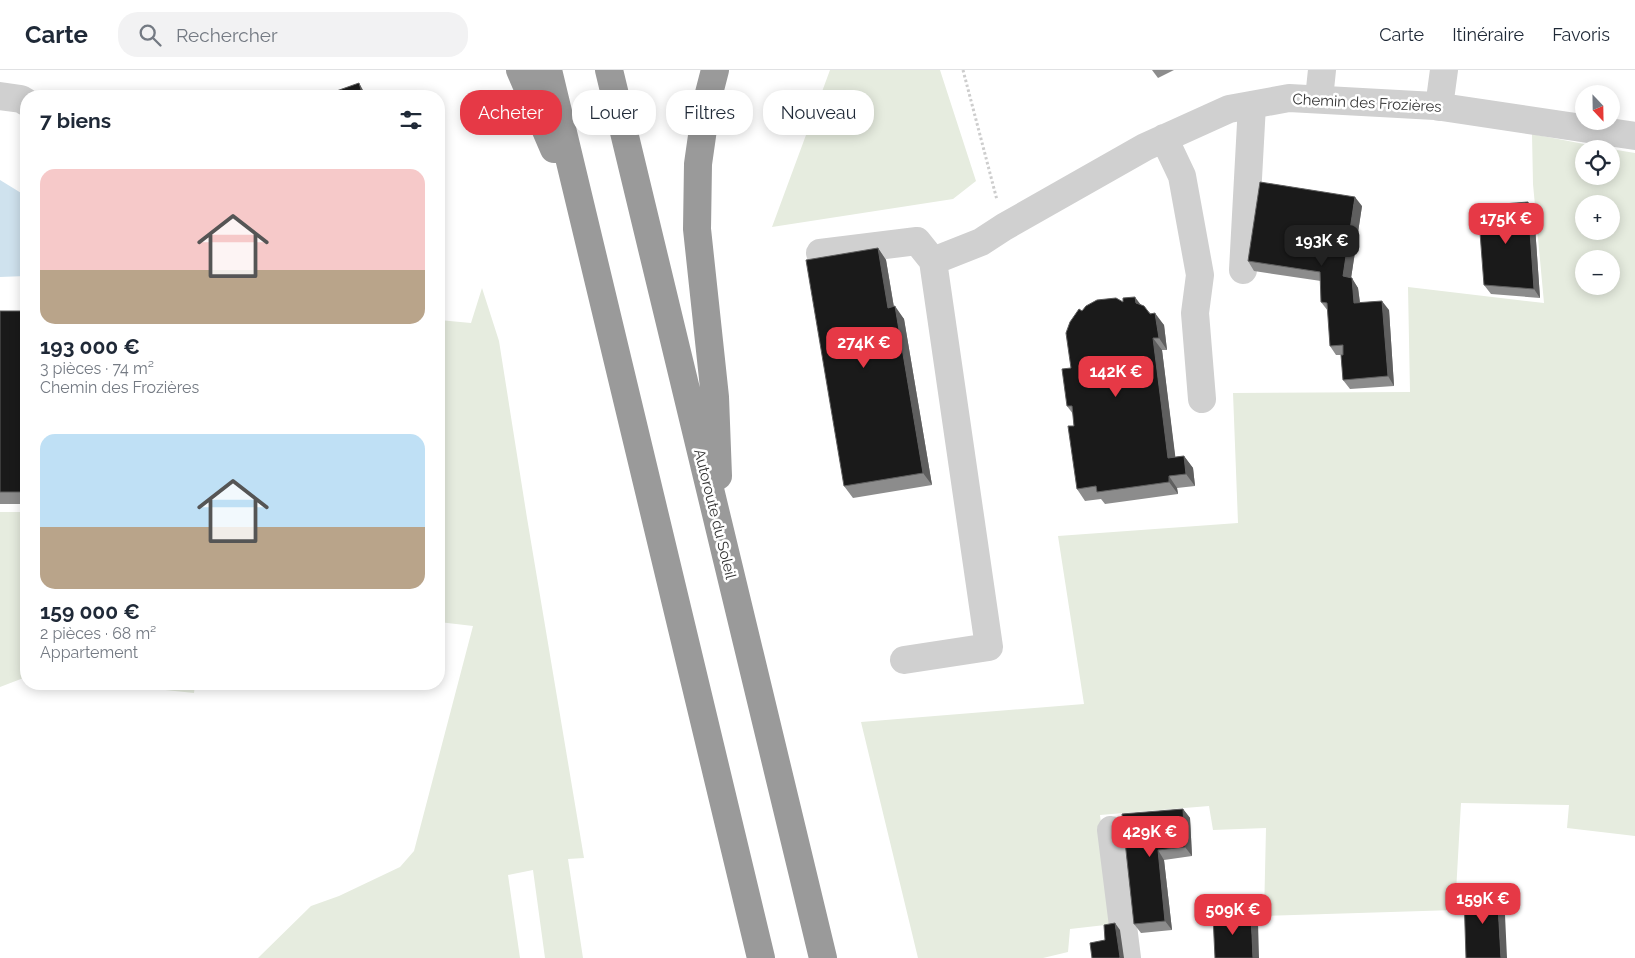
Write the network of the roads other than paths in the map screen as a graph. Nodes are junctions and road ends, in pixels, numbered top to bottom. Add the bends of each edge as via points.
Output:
1 (520, 70) edge
2 (548, 70) edge
3 (609, 70) edge
4 (715, 70) edge
5 (1322, 70) edge
6 (1444, 70) edge
7 (0, 96) edge
8 (20, 99) edge
9 (1319, 99) junction
10 (1252, 105) junction
11 (1439, 107) junction
12 (1635, 136) edge
13 (1164, 138) junction
14 (585, 223) junction
15 (820, 253) dead end
16 (933, 261) junction
17 (1243, 270) dead end
18 (1202, 399) dead end
19 (720, 535) junction
20 (904, 660) dead end
21 (1111, 830) dead end
22 (761, 958) edge
23 (823, 958) edge
24 (1127, 958) edge

1 - 14 highway
2 - 14 highway
3 - 19 highway, Autoroute du Soleil
4 - 19 highway via 698,164 697,229 715,397
5 - 9 street
6 - 11 street
7 - 8 street
9 - 10 street, Chemin des Frozières via 1289,98
9 - 11 street, Chemin des Frozières
10 - 13 street, Chemin des Frozières via 1229,109
10 - 17 street
11 - 12 street, Chemin des Frozières
13 - 16 street, Chemin des Frozières via 981,242
13 - 18 street via 1182,176 1200,275 1194,313
14 - 22 highway
15 - 16 street via 918,241
16 - 20 street via 989,647
19 - 23 highway, Autoroute du Soleil
21 - 24 street

